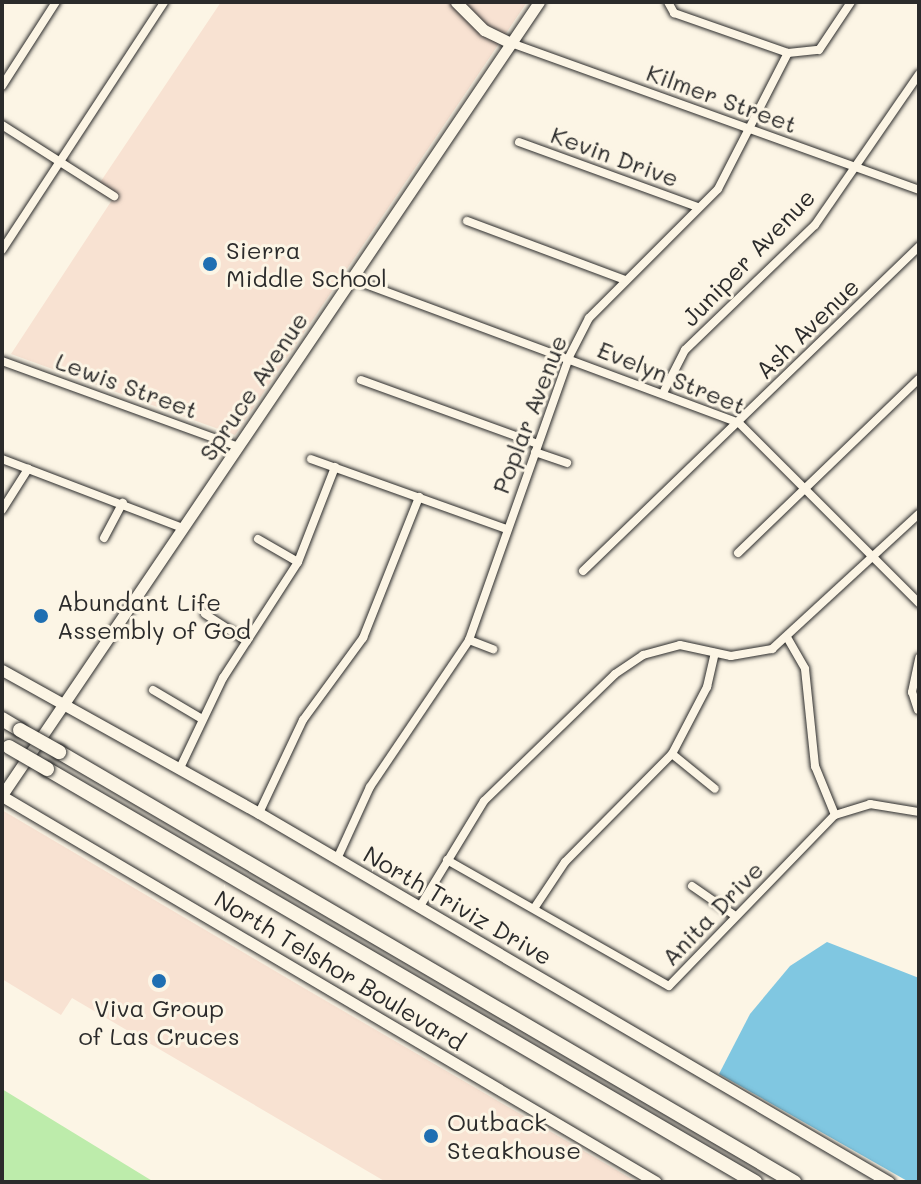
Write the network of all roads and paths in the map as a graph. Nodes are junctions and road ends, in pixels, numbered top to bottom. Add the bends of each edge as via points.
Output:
1 (56, 2) edge
2 (164, 2) edge
3 (456, 2) edge
4 (539, 2) edge
5 (668, 2) edge
6 (851, 2) edge
7 (511, 43) junction
8 (788, 53) junction
9 (919, 74) edge
10 (2, 86) edge
11 (2, 125) edge
12 (746, 129) junction
13 (519, 142) dead end
14 (60, 164) junction
15 (856, 167) junction
16 (919, 190) edge
17 (114, 196) dead end
18 (698, 207) junction
19 (467, 221) dead end
20 (919, 246) edge
21 (2, 250) edge
22 (352, 279) junction
23 (625, 280) junction
24 (569, 357) junction
25 (2, 361) edge
26 (919, 379) edge
27 (361, 380) dead end
28 (664, 391) junction
29 (739, 423) junction
30 (238, 447) junction
31 (537, 448) junction
32 (2, 459) edge
33 (311, 459) dead end
34 (567, 463) dead end
35 (335, 467) junction
36 (28, 469) junction
37 (805, 489) junction
38 (419, 497) junction
39 (123, 503) junction
40 (2, 510) edge
41 (919, 514) edge
42 (183, 528) junction
43 (507, 529) junction
44 (104, 538) dead end
45 (258, 539) dead end
46 (738, 553) dead end
47 (872, 559) junction
48 (298, 562) junction
49 (583, 571) dead end
50 (919, 603) edge
51 (205, 614) dead end
52 (788, 639) junction
53 (469, 640) junction
54 (247, 641) junction
55 (493, 649) dead end
56 (715, 653) junction
57 (919, 658) edge
58 (2, 670) edge
59 (153, 690) dead end
60 (63, 707) junction
61 (918, 710) edge
62 (2, 719) edge
63 (202, 719) junction
64 (6, 745) edge
65 (672, 754) junction
66 (180, 768) junction
67 (715, 789) dead end
68 (2, 795) edge
69 (919, 812) edge
70 (259, 813) junction
71 (835, 815) junction
72 (337, 859) junction
73 (447, 860) junction
74 (692, 886) dead end
75 (535, 907) junction
76 (419, 908) junction
77 (734, 915) junction
78 (656, 1182) edge
79 (755, 1182) edge
80 (794, 1182) edge
81 (889, 1182) edge

1 - 10 street
2 - 14 street
3 - 7 main road via 484,30
4 - 7 main road, Spruce Avenue
5 - 8 street via 674,13
6 - 8 street via 819,50
7 - 12 street, Kilmer Street
7 - 22 main road, Spruce Avenue
8 - 12 street, Poplar Avenue
9 - 15 street, Juniper Avenue
11 - 14 street
12 - 15 street, Kilmer Street
12 - 18 street, Poplar Avenue via 737,160
13 - 18 street, Kevin Drive
14 - 17 street
14 - 21 street
15 - 16 street, Kilmer Street
15 - 28 street, Juniper Avenue via 815,225 685,350
18 - 23 street, Poplar Avenue
19 - 23 street
20 - 29 street, Ash Avenue
22 - 24 street, Evelyn Street
22 - 30 main road, Spruce Avenue
23 - 24 street, Poplar Avenue via 589,318
24 - 28 street, Evelyn Street
24 - 31 street, Poplar Avenue
25 - 30 street, Lewis Street
26 - 37 street
27 - 31 street
28 - 29 street, Evelyn Street
29 - 37 street, Evelyn Street
29 - 49 street, Ash Avenue
30 - 42 main road, Spruce Avenue
31 - 34 street
31 - 43 street, Poplar Avenue
32 - 36 street
33 - 35 street
35 - 38 street
35 - 48 street
36 - 39 street
36 - 40 street
37 - 46 street
37 - 47 street, Evelyn Street
38 - 43 street
38 - 70 street via 363,638 303,720
39 - 42 street
39 - 44 street
41 - 47 street
42 - 60 main road, Spruce Avenue
43 - 53 street, Poplar Avenue
45 - 48 street
47 - 50 street, Evelyn Street
47 - 52 street
48 - 54 street
51 - 54 street
52 - 56 street via 755,654
52 - 71 street via 805,669 815,766
53 - 55 street
53 - 72 street, Poplar Avenue via 370,787
54 - 63 street
56 - 65 street via 707,687
56 - 73 street via 680,645 643,655 615,674 488,796
57 - 61 street via 912,692
58 - 60 main road, North Triviz Drive
59 - 63 street
60 - 66 main road, North Triviz Drive
60 - 68 main road, Spruce Avenue
62 - 80 highway, bridge
63 - 66 street
64 - 79 highway, bridge
65 - 67 street
65 - 75 street via 565,862
66 - 70 main road, North Triviz Drive
68 - 78 main road, North Telshor Boulevard
69 - 71 street, Anita Drive via 870,804
70 - 72 main road, North Triviz Drive
71 - 77 street, Anita Drive
72 - 76 main road, North Triviz Drive
73 - 75 street, Anita Drive
73 - 76 street
74 - 77 street
75 - 77 street, Anita Drive via 669,986
76 - 81 main road, North Triviz Drive

